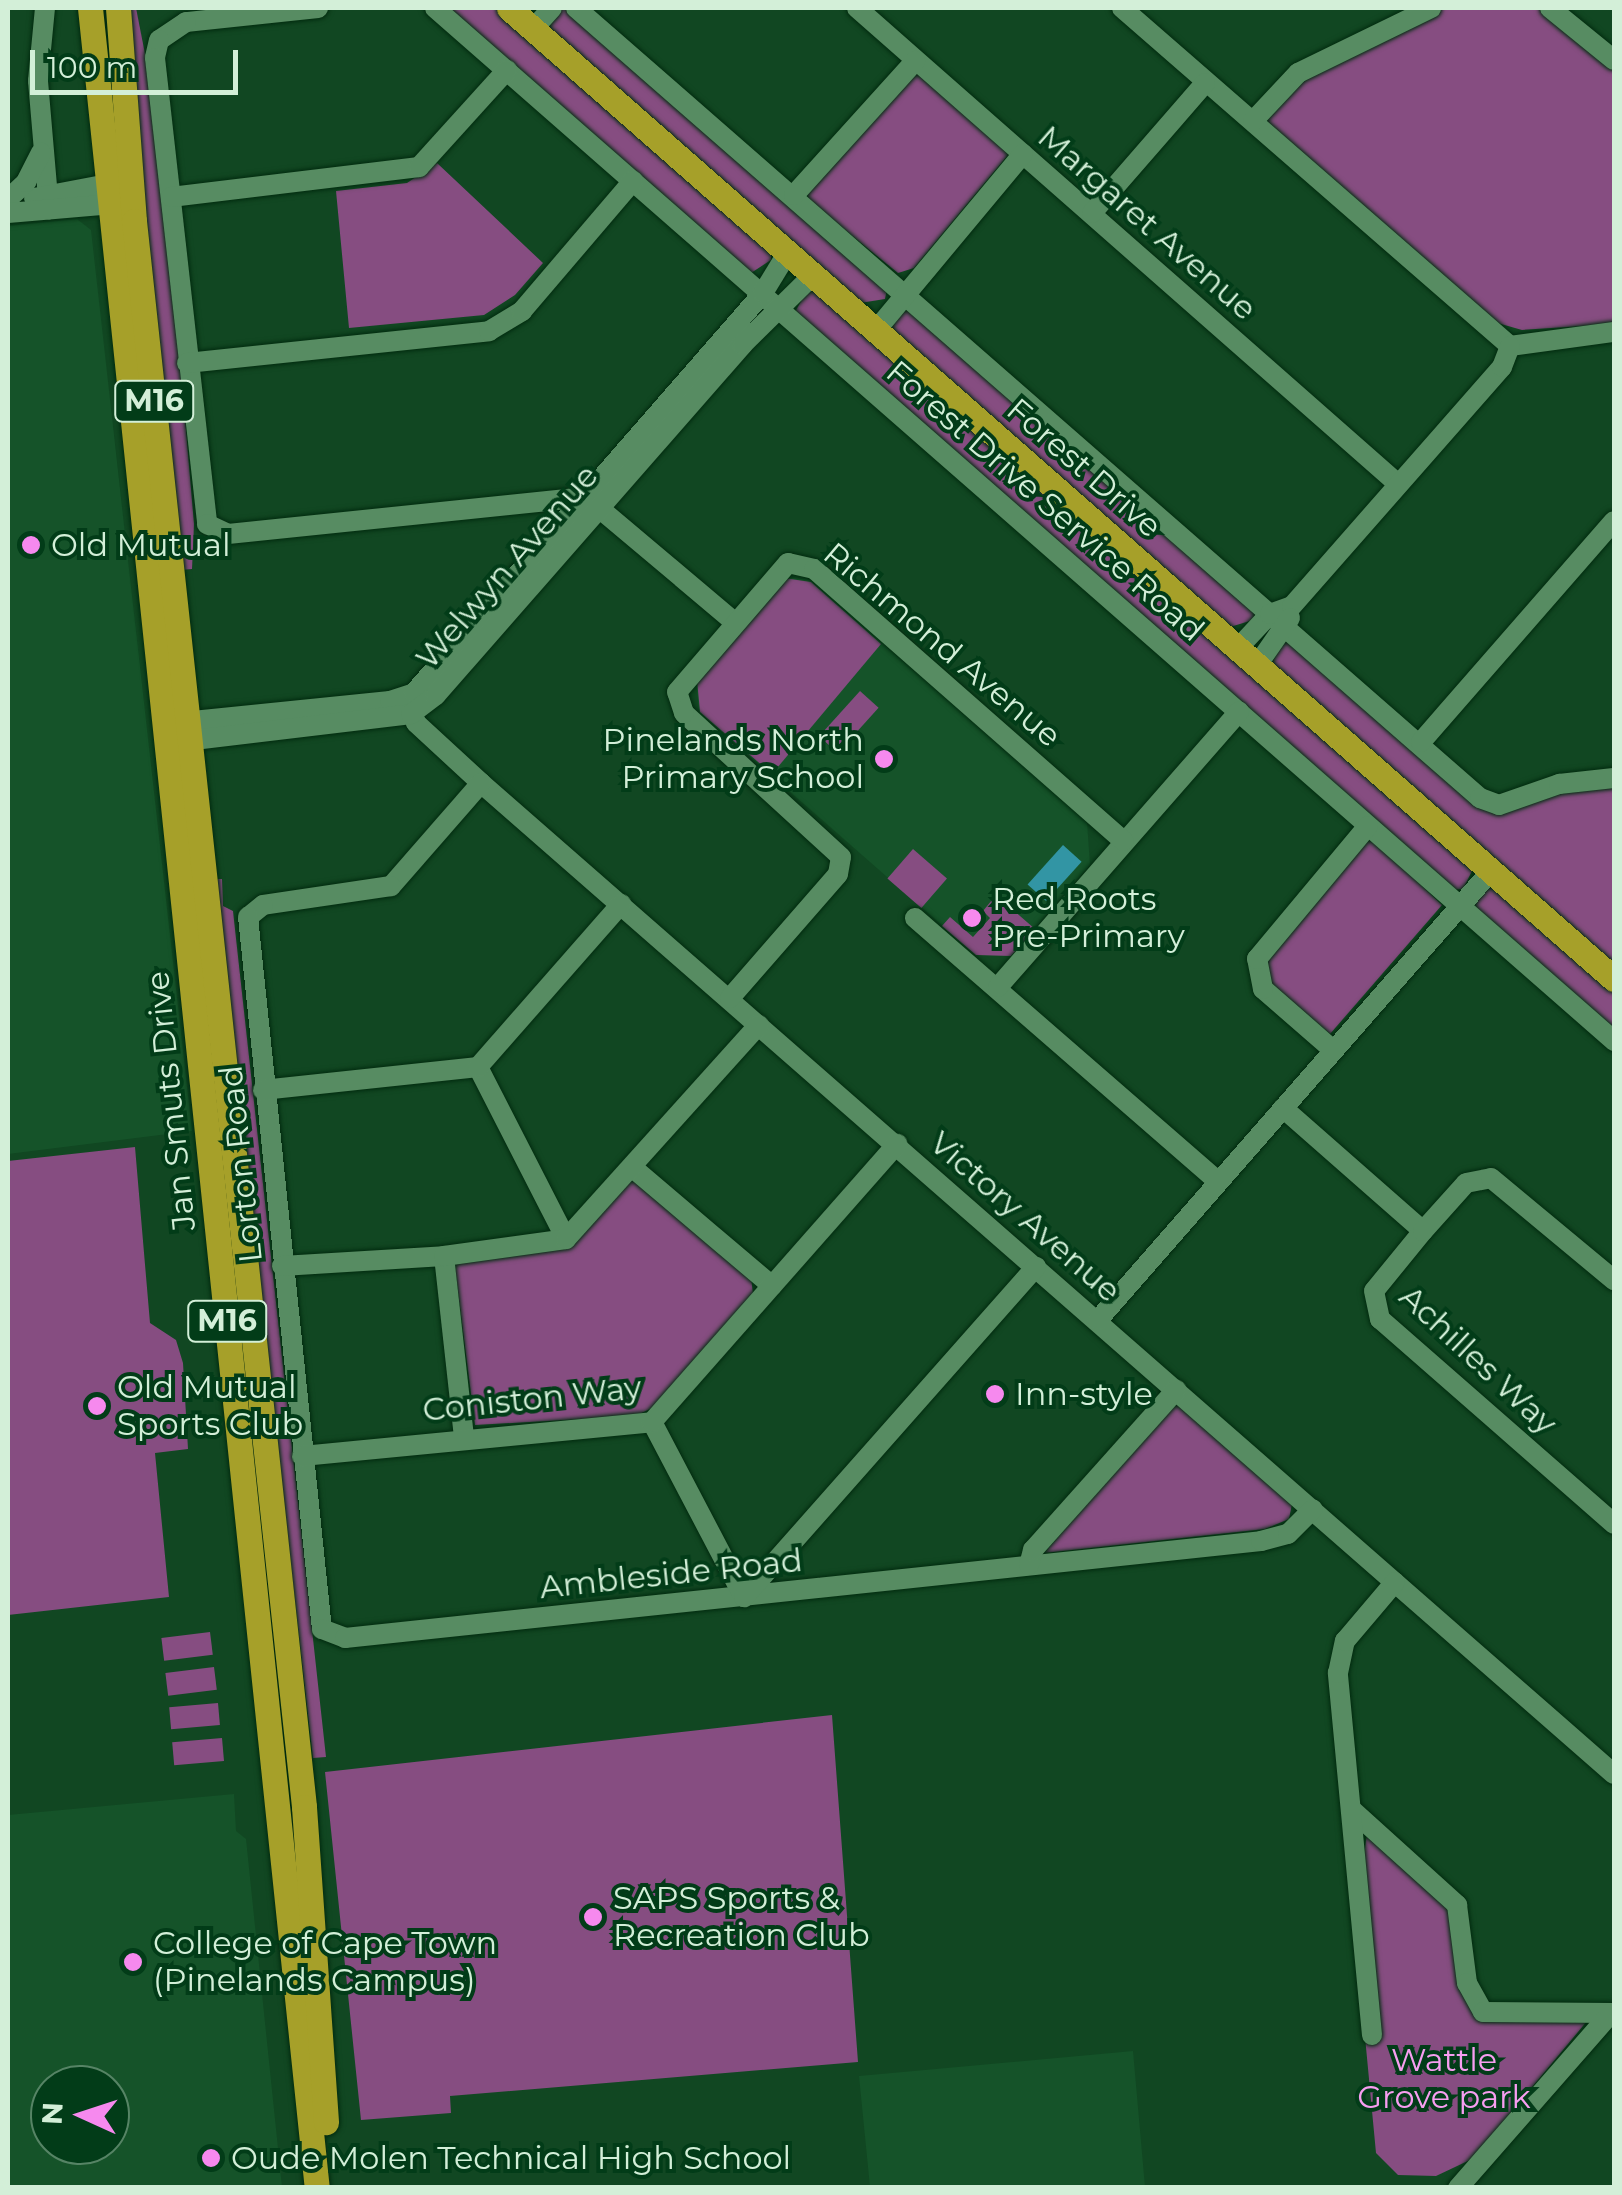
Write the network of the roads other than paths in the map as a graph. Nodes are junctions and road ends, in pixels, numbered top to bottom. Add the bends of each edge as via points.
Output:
1 (45, 8) edge
2 (90, 8) edge
3 (118, 8) edge
4 (318, 8) edge
5 (435, 8) edge
6 (509, 8) edge
7 (552, 8) edge
8 (576, 8) edge
9 (857, 8) edge
10 (1122, 8) edge
11 (1431, 8) edge
12 (1550, 8) edge
13 (533, 30) junction
14 (1614, 60) edge
15 (915, 61) junction
16 (507, 70) junction
17 (1205, 83) junction
18 (1253, 121) junction
19 (42, 146) junction
20 (1023, 154) junction
21 (633, 182) junction
22 (118, 193) junction
23 (794, 195) junction
24 (171, 197) junction
25 (8, 201) edge
26 (48, 202) junction
27 (8, 213) edge
28 (1092, 213) junction
29 (788, 252) junction
30 (814, 274) junction
31 (904, 293) junction
32 (770, 300) junction
33 (876, 330) junction
34 (1614, 332) edge
35 (1510, 346) junction
36 (187, 363) junction
37 (1398, 484) junction
38 (592, 502) junction
39 (1614, 521) edge
40 (1292, 606) junction
41 (1270, 614) junction
42 (732, 620) junction
43 (1288, 629) junction
44 (1249, 656) junction
45 (436, 695) junction
46 (408, 706) junction
47 (1240, 712) junction
48 (177, 732) junction
49 (432, 736) junction
50 (1420, 742) junction
51 (1614, 778) edge
52 (481, 783) junction
53 (1368, 826) junction
54 (1124, 841) junction
55 (1491, 871) junction
56 (621, 904) junction
57 (1462, 906) junction
58 (915, 918) dead end
59 (1614, 980) edge
60 (998, 987) junction
61 (730, 998) junction
62 (759, 1025) junction
63 (1614, 1041) edge
64 (1333, 1050) junction
65 (478, 1067) junction
66 (263, 1090) junction
67 (1283, 1108) junction
68 (896, 1144) junction
69 (633, 1168) junction
70 (1218, 1182) junction
71 (1423, 1231) junction
72 (566, 1238) junction
73 (444, 1256) junction
74 (282, 1266) junction
75 (1036, 1266) junction
76 (1614, 1280) edge
77 (772, 1286) junction
78 (1098, 1320) junction
79 (1176, 1390) junction
80 (652, 1422) junction
81 (464, 1436) junction
82 (302, 1456) junction
83 (1312, 1509) junction
84 (1614, 1524) edge
85 (1028, 1566) junction
86 (1395, 1582) junction
87 (744, 1596) junction
88 (322, 1630) joint
89 (1614, 1774) edge
90 (1352, 1810) junction
91 (1613, 2013) edge
92 (1372, 2035) dead end
93 (317, 2188) edge
94 (329, 2188) edge
95 (1458, 2188) edge

1 - 19 street via 38,81
2 - 22 main road, Jan Smuts Drive / M16
3 - 22 main road, Jan Smuts Drive / M16
4 - 24 street via 186,22 158,40
5 - 16 street, Forest Drive Service Road
6 - 13 main road, Forest Drive
7 - 13 street
8 - 23 street, Forest Drive Service Road
9 - 15 street, Margaret Avenue
10 - 17 street
11 - 18 street via 1298,73
12 - 14 street
13 - 29 main road, Forest Drive
15 - 20 street, Margaret Avenue
15 - 23 street
16 - 21 street, Forest Drive Service Road
16 - 24 street via 420,167
17 - 18 street
17 - 28 street
18 - 35 street
19 - 25 street via 32,174
19 - 26 street
20 - 28 street, Margaret Avenue
20 - 31 street
21 - 32 street, Forest Drive Service Road
21 - 36 street via 522,310 489,331
22 - 26 street
22 - 48 main road, Jan Smuts Drive / M16
23 - 31 street, Forest Drive Service Road
24 - 36 street
25 - 26 street
26 - 27 street
28 - 37 street, Margaret Avenue
29 - 30 main road, Forest Drive
29 - 32 street, Welwyn Avenue
30 - 32 street, Welwyn Avenue
30 - 33 main road, Forest Drive
31 - 33 street
31 - 41 street, Forest Drive Service Road
32 - 38 street, Welwyn Avenue
32 - 47 street, Forest Drive Service Road
33 - 44 main road, Forest Drive
34 - 35 street
35 - 37 street via 1502,367
36 - 38 street via 206,524 228,534
37 - 40 street
38 - 42 street
38 - 45 street, Welwyn Avenue
38 - 46 street, Welwyn Avenue
39 - 50 street
40 - 41 street
40 - 43 street
41 - 43 street, Forest Drive Service Road
41 - 44 street
42 - 54 street, Richmond Avenue via 778,569 802,563 814,569
42 - 61 street, Richmond Avenue via 681,680 678,702 838,848 841,866
43 - 44 street
43 - 50 street, Forest Drive Service Road
44 - 55 main road, Forest Drive
45 - 46 street, Welwyn Avenue
45 - 49 street via 428,716
46 - 48 street, Welwyn Avenue
46 - 49 street, Victory Avenue
47 - 53 street, Forest Drive Service Road
47 - 54 street
48 - 93 main road, Jan Smuts Drive / M16
48 - 94 main road, Jan Smuts Drive / M16 via 307,1841
49 - 52 street, Victory Avenue
50 - 51 street, Forest Drive Service Road via 1480,798 1499,805 1559,784
52 - 56 street, Victory Avenue
52 - 66 street, Lorton Road via 391,886 264,905 248,917
53 - 57 street, Forest Drive Service Road
53 - 64 street via 1257,959 1264,988
54 - 60 street
55 - 57 street
55 - 59 main road, Forest Drive
56 - 61 street, Victory Avenue
56 - 65 street
57 - 63 street, Forest Drive Service Road
57 - 64 street
58 - 60 street
60 - 70 street
61 - 62 street, Victory Avenue
62 - 68 street, Victory Avenue
62 - 69 street
64 - 67 street
65 - 66 street
65 - 72 street
66 - 74 street, Lorton Road
67 - 70 street
67 - 71 street, Achilles Way
68 - 75 street, Victory Avenue
68 - 77 street, Coniston Way
69 - 72 street
69 - 77 street
70 - 78 street
71 - 76 street via 1466,1183 1490,1178
71 - 84 street, Achilles Way via 1374,1291 1374,1310
72 - 73 street
73 - 74 street
73 - 81 street
74 - 82 street, Lorton Road
75 - 78 street, Victory Avenue
75 - 87 street
77 - 80 street, Coniston Way
78 - 79 street, Victory Avenue
79 - 83 street, Victory Avenue
79 - 85 street via 1033,1550
80 - 81 street, Coniston Way
80 - 87 street
81 - 82 street, Coniston Way
82 - 88 street, Lorton Road
83 - 85 street, Ambleside Road via 1276,1539
83 - 86 street, Victory Avenue
85 - 87 street, Ambleside Road
86 - 89 street, Victory Avenue
86 - 90 street via 1339,1656
87 - 88 street, Ambleside Road via 345,1638
90 - 91 street via 1457,1906 1467,1983 1483,2012
90 - 92 street
91 - 95 street

